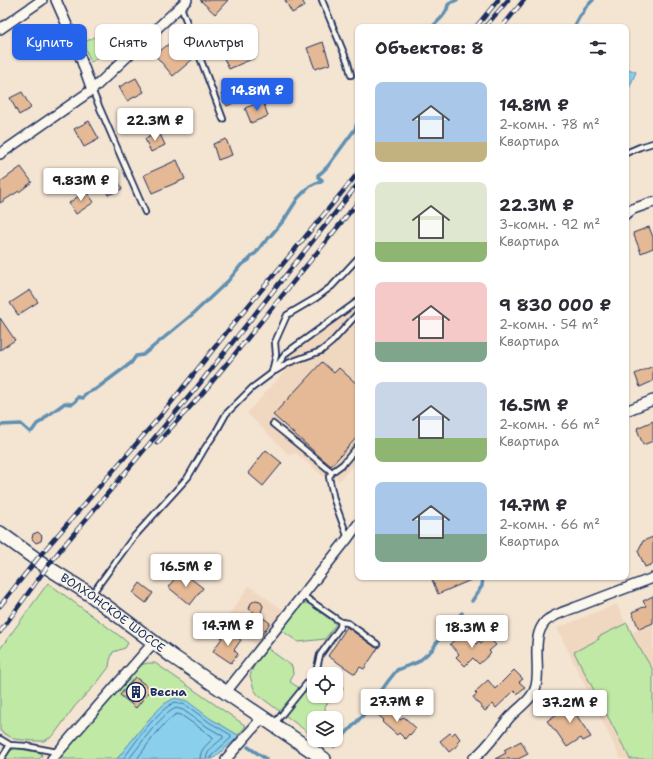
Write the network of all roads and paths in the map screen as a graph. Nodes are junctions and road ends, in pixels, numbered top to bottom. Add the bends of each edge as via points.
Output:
1 (42, 0) edge
2 (56, 0) edge
3 (322, 0) edge
4 (184, 3) edge
5 (0, 29) edge
6 (351, 75) dead end
7 (92, 90) junction
8 (223, 119) dead end
9 (653, 143) edge
10 (629, 152) edge
11 (0, 154) edge
12 (653, 202) edge
13 (629, 210) edge
14 (145, 212) dead end
15 (355, 261) edge
16 (355, 303) edge
17 (355, 316) edge
18 (272, 373) junction
19 (653, 400) edge
20 (629, 410) edge
21 (273, 424) dead end
22 (355, 450) edge
23 (332, 472) junction
24 (355, 528) edge
25 (0, 533) edge
26 (348, 538) junction
27 (653, 578) edge
28 (91, 595) junction
29 (302, 595) junction
30 (340, 622) junction
31 (154, 642) junction
32 (377, 644) dead end
33 (318, 667) edge
34 (307, 683) edge
35 (226, 692) junction
36 (268, 721) junction
37 (0, 739) edge
38 (10, 745) junction
39 (54, 756) edge
40 (0, 759) edge
41 (226, 759) edge
42 (324, 759) edge
43 (473, 759) edge

1 - 5 street
2 - 7 street
3 - 6 lane
4 - 7 street
4 - 8 lane
7 - 11 street
7 - 14 lane
9 - 10 lane
12 - 13 street
15 - 18 lane via 332,286 287,315 276,342
16 - 18 lane via 286,353
17 - 18 lane via 321,351 288,363
18 - 28 lane via 252,388 226,414 188,477 132,539
19 - 20 street
21 - 23 lane
22 - 23 lane
23 - 26 lane via 329,477 334,500
24 - 26 street
25 - 28 main road, ВОЛХОНСКОЕ ШОССЕ
26 - 29 street
27 - 43 street via 561,613 547,621 539,630 537,679 532,695
28 - 31 main road, ВОЛХОНСКОЕ ШОССЕ
29 - 30 lane
29 - 35 street
30 - 32 lane via 348,623
30 - 33 lane via 340,627 320,655
31 - 35 main road, ВОЛХОНСКОЕ ШОССЕ
31 - 39 street
34 - 36 lane
35 - 36 main road, ВОЛХОНСКОЕ ШОССЕ
36 - 41 street
36 - 42 main road, ВОЛХОНСКОЕ ШОССЕ
37 - 38 lane
38 - 39 lane via 26,746
38 - 40 lane

